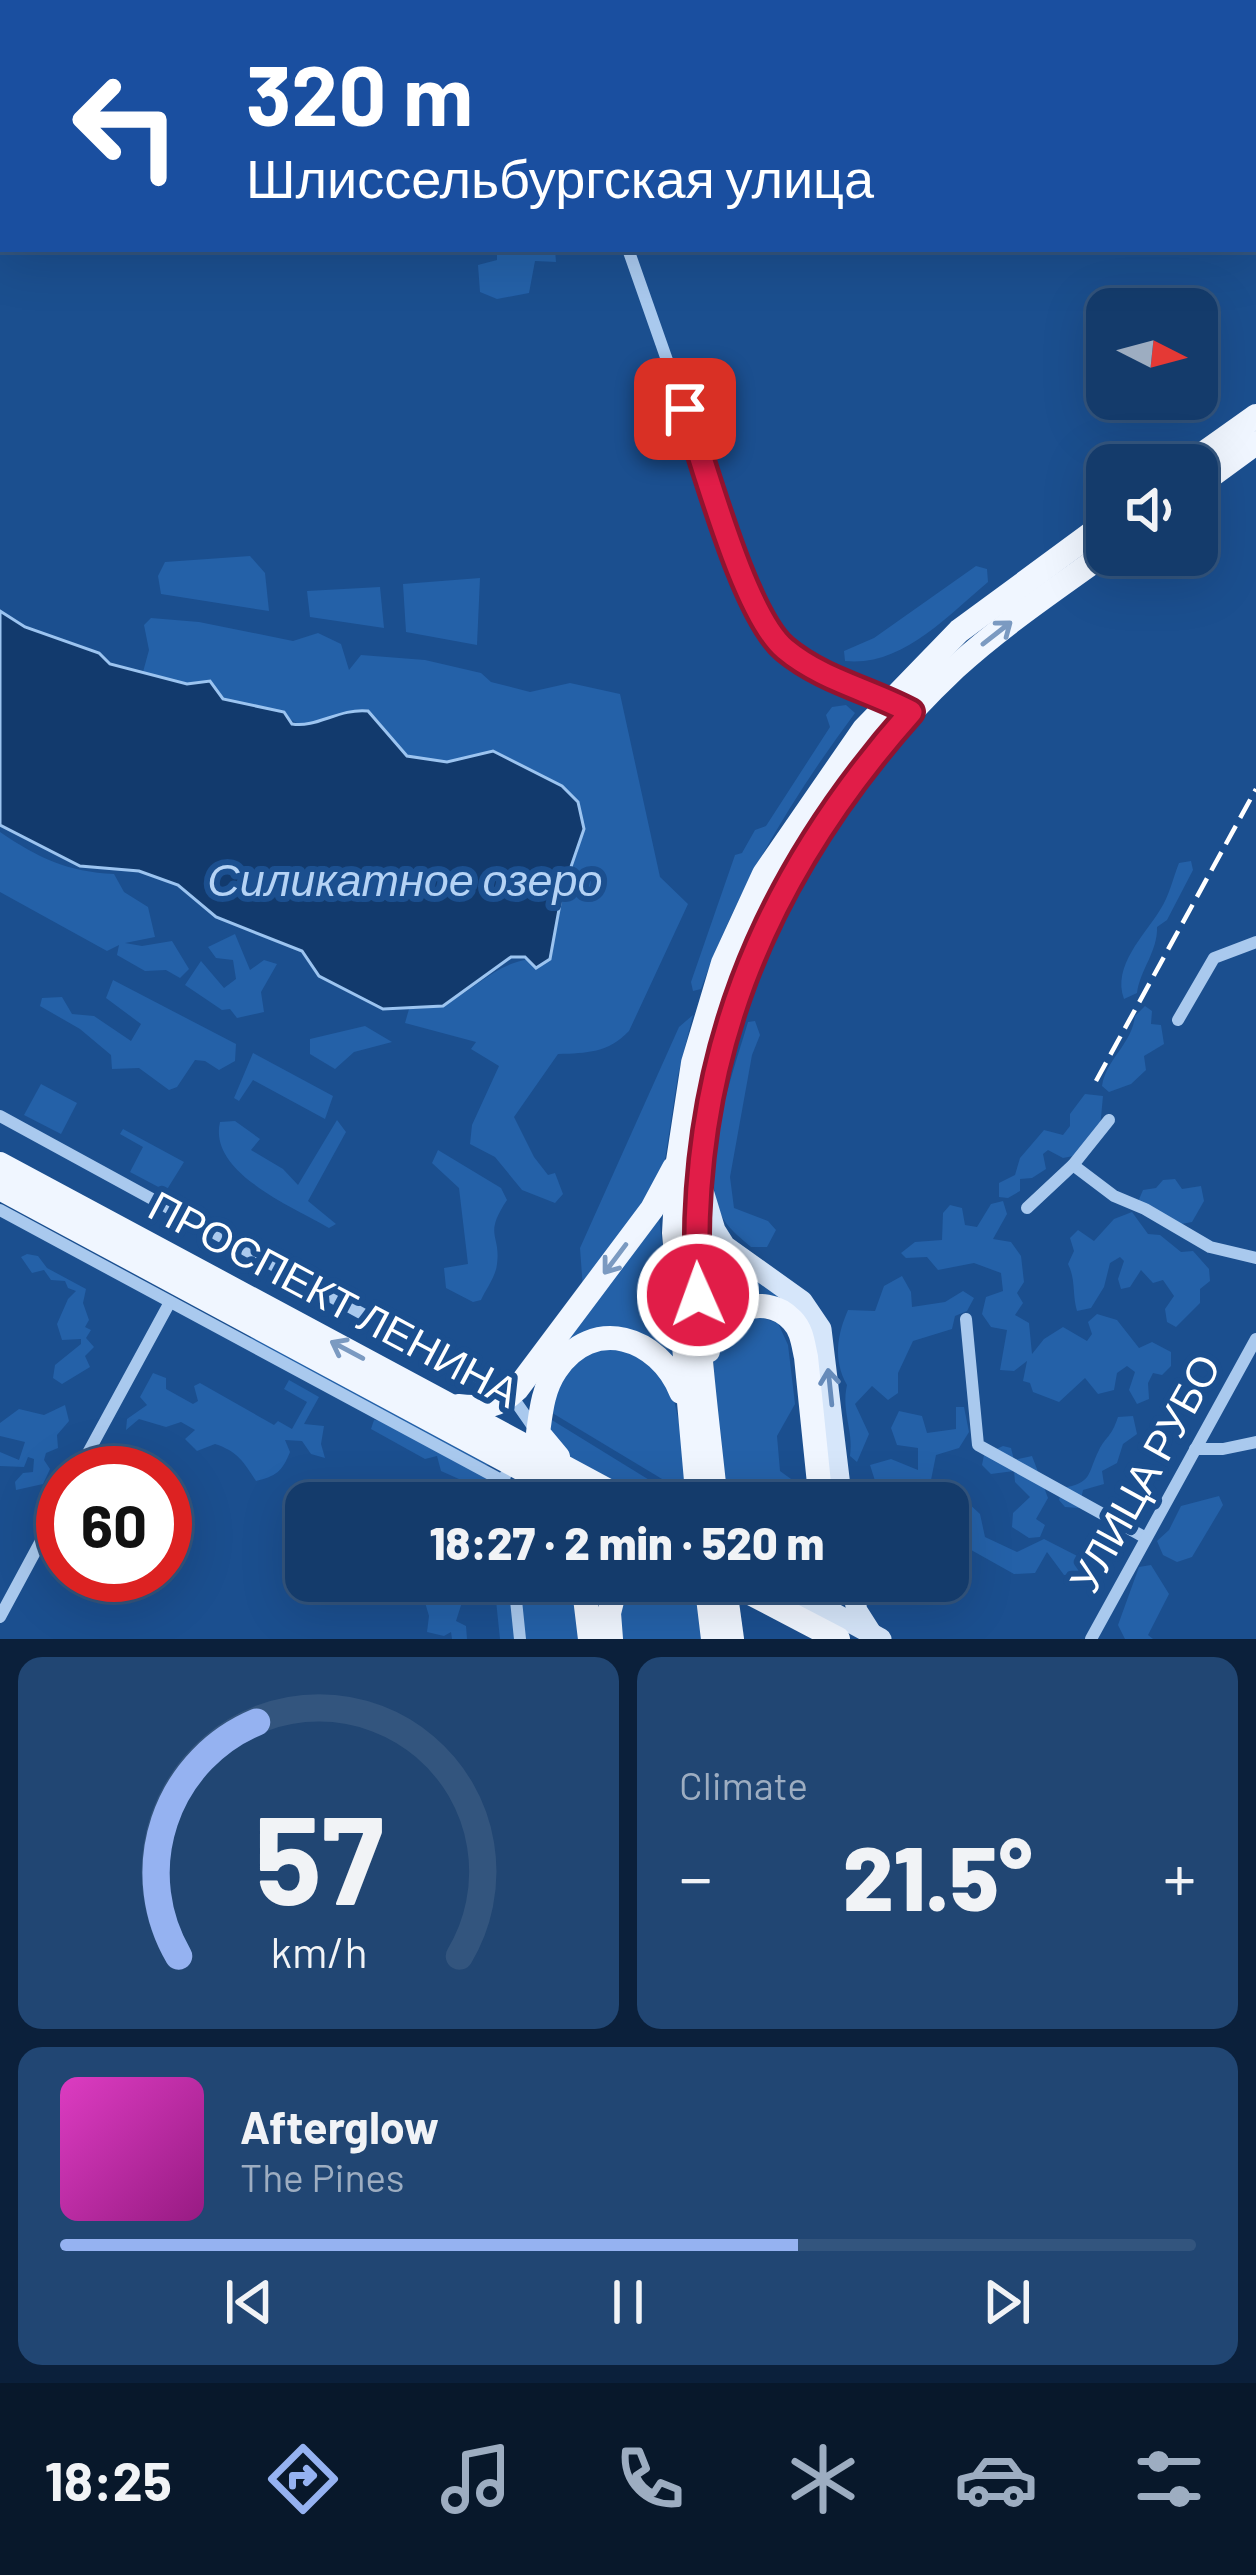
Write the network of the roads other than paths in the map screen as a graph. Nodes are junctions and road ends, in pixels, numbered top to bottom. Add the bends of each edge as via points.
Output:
1 (629, 252) edge
2 (1256, 416) edge
3 (1256, 443) edge
4 (1217, 444) edge
5 (1218, 471) edge
6 (1086, 537) edge
7 (1086, 568) edge
8 (900, 707) junction
9 (1256, 941) edge
10 (1178, 1020) dead end
11 (0, 1115) edge
12 (1109, 1120) dead end
13 (679, 1161) junction
14 (0, 1163) edge
15 (1073, 1165) junction
16 (700, 1178) junction
17 (0, 1188) edge
18 (1028, 1208) dead end
19 (0, 1210) edge
20 (1256, 1258) edge
21 (170, 1302) junction
22 (966, 1319) dead end
23 (1256, 1339) edge
24 (704, 1390) junction
25 (511, 1395) junction
26 (451, 1405) junction
27 (688, 1410) junction
28 (538, 1433) junction
29 (1256, 1442) edge
30 (92, 1446) edge
31 (1196, 1449) junction
32 (507, 1473) junction
33 (507, 1482) edge
34 (541, 1482) edge
35 (556, 1482) edge
36 (561, 1482) edge
37 (696, 1482) edge
38 (714, 1482) edge
39 (819, 1482) edge
40 (839, 1482) edge
41 (1146, 1538) junction
42 (36, 1550) edge
43 (516, 1602) edge
44 (586, 1602) edge
45 (611, 1602) edge
46 (709, 1602) edge
47 (728, 1602) edge
48 (766, 1602) edge
49 (814, 1602) edge
50 (854, 1602) edge
51 (0, 1617) edge
52 (876, 1636) edge
53 (520, 1639) edge
54 (590, 1639) edge
55 (611, 1639) edge
56 (713, 1639) edge
57 (732, 1639) edge
58 (838, 1639) edge
59 (1091, 1639) edge

1 - 8 street via 766,630 813,669
2 - 4 main road
3 - 5 main road
6 - 8 main road via 929,658
8 -> 7 main road
8 - 13 main road via 864,729 764,874 693,1063
8 - 16 main road via 771,911 730,1012
9 - 10 street via 1214,958
11 - 25 street
12 - 15 street
13 -> 25 main road via 652,1210
13 - 27 main road via 674,1233
26 -> 14 main road, ПРОСПЕКТ ЛЕНИНА
15 - 18 street
15 - 20 street via 1210,1247
16 - 24 main road
40 -> 16 main road via 821,1329 802,1301 725,1246
17 - 32 main road, ПРОСПЕКТ ЛЕНИНА
19 - 21 street
21 - 30 street
21 - 32 street
22 - 41 street via 978,1445
23 - 31 street, УЛИЦА РУБО
24 - 38 main road
24 - 39 main road via 709,1340 724,1318 751,1307 792,1320 806,1358
25 - 26 main road via 482,1408
25 - 28 street
26 - 35 main road, ПРОСПЕКТ ЛЕНИНА
27 - 28 main road via 658,1354 634,1342 597,1340 552,1375
27 - 37 main road
28 - 36 main road
29 - 31 street
31 - 41 street, УЛИЦА РУБО
32 - 33 street
32 - 34 main road, ПРОСПЕКТ ЛЕНИНА
41 - 59 street, УЛИЦА РУБО
42 - 51 street
43 - 53 street
44 - 54 main road
45 - 55 main road
46 - 56 main road
47 - 57 main road
48 - 58 main road
49 - 52 main road
50 - 52 main road

